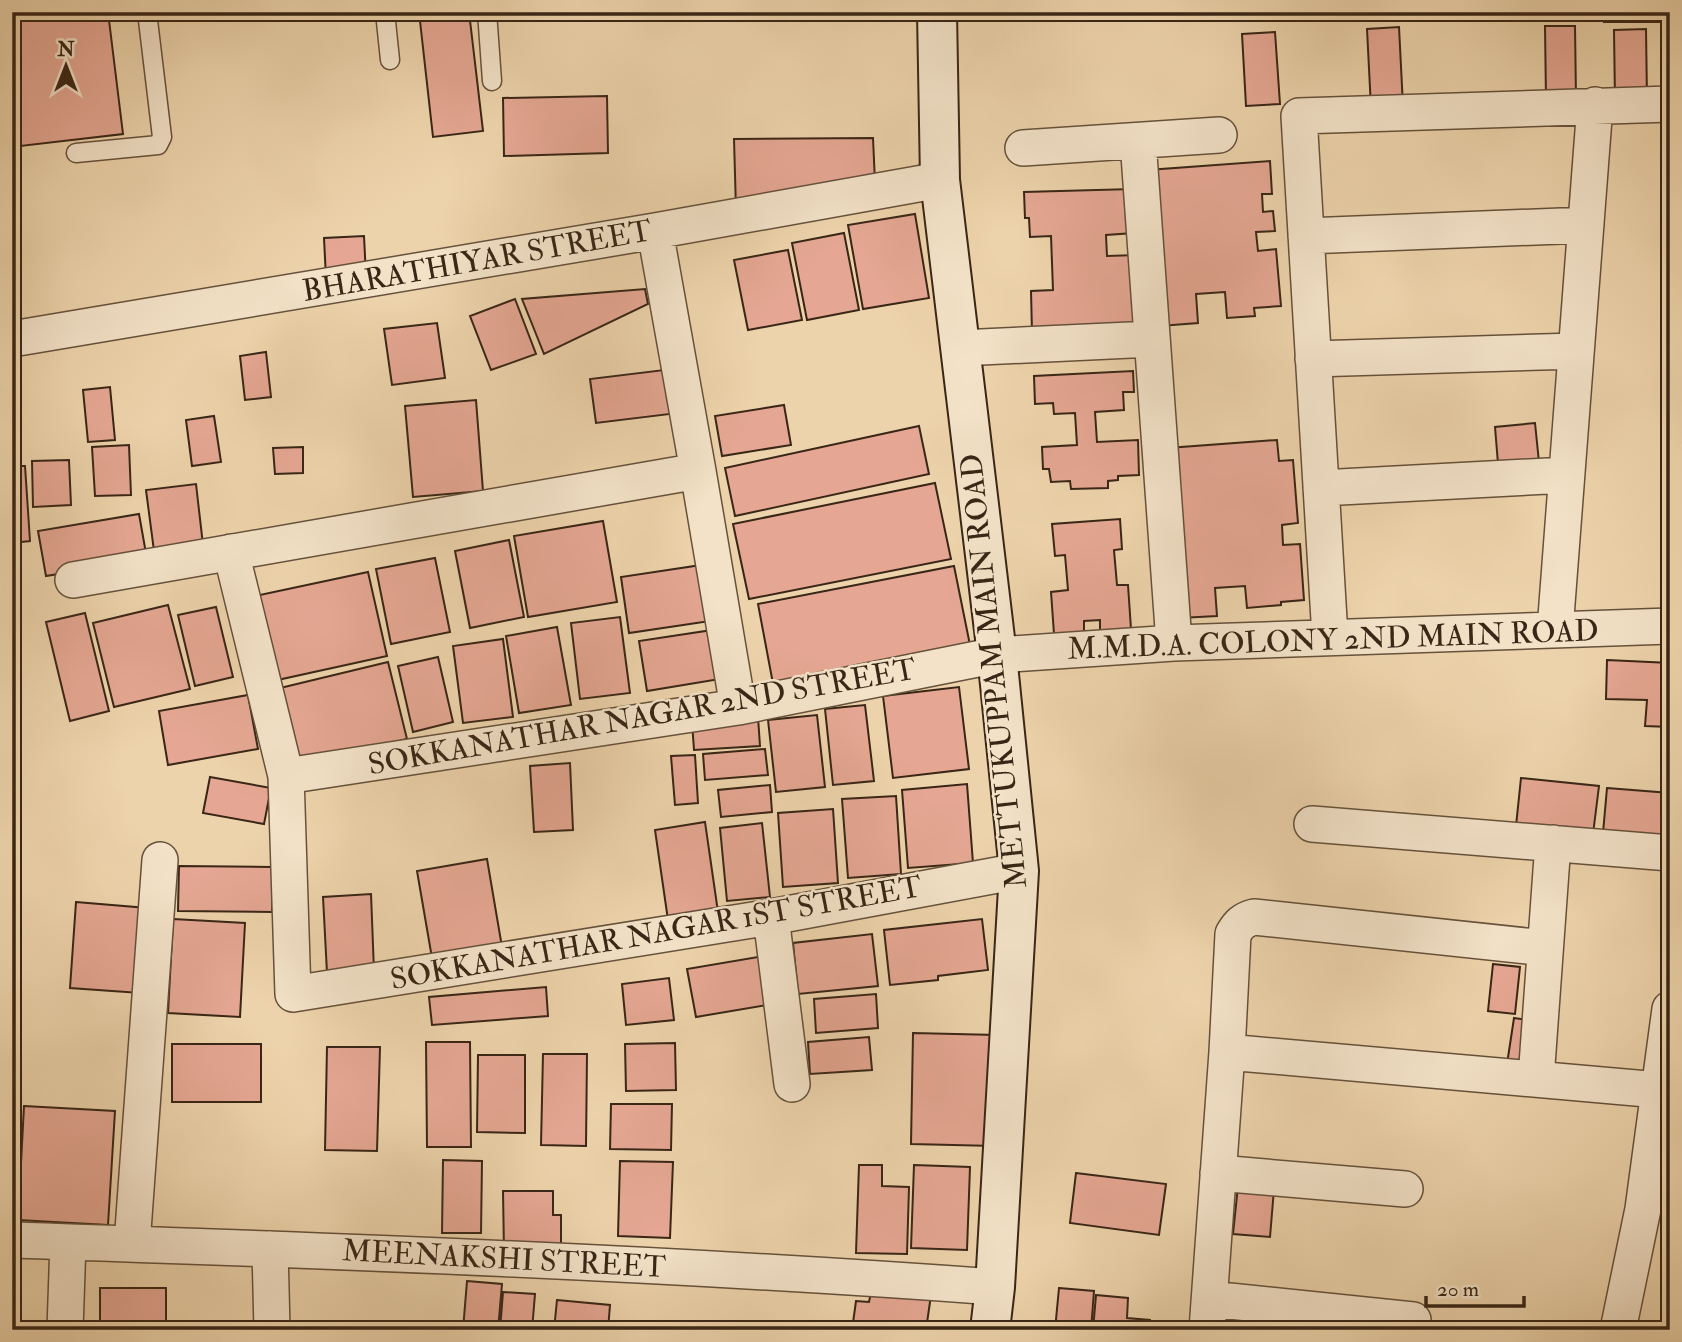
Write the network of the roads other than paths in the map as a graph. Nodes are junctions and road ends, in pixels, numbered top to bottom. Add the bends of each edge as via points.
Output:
1 (147, 12) edge
2 (385, 12) edge
3 (487, 12) edge
4 (937, 12) edge
5 (390, 60) dead end
6 (492, 80) dead end
7 (1670, 104) edge
8 (1595, 105) junction
9 (1219, 135) dead end
10 (1138, 141) junction
11 (1023, 148) dead end
12 (75, 153) dead end
13 (940, 180) junction
14 (1586, 225) junction
15 (655, 231) junction
16 (1306, 236) junction
17 (12, 339) edge
18 (1152, 339) junction
19 (960, 348) junction
20 (1576, 351) junction
21 (1313, 359) junction
22 (698, 471) junction
23 (1566, 475) junction
24 (1321, 488) junction
25 (231, 552) junction
26 (73, 580) dead end
27 (1670, 626) edge
28 (1555, 630) junction
29 (1330, 637) junction
30 (1174, 643) junction
31 (997, 654) junction
32 (738, 707) junction
33 (286, 776) junction
34 (1312, 824) dead end
35 (1553, 843) junction
36 (1670, 853) edge
37 (160, 860) dead end
38 (1019, 870) junction
39 (771, 917) junction
40 (1545, 947) junction
41 (1670, 1009) edge
42 (1227, 1052) junction
43 (1536, 1079) junction
44 (792, 1084) dead end
45 (1664, 1090) edge
46 (1218, 1173) junction
47 (1405, 1189) dead end
48 (1657, 1210) edge
49 (12, 1240) edge
50 (68, 1242) junction
51 (132, 1244) junction
52 (270, 1248) junction
53 (995, 1287) junction
54 (1209, 1315) edge
55 (1413, 1320) dead end
56 (65, 1330) edge
57 (272, 1330) edge
58 (990, 1330) edge
59 (1618, 1330) edge

1 - 12 lane via 162,137 158,145
2 - 5 lane
3 - 6 lane
4 - 13 main road, METTUKUPPAM MAIN ROAD
7 - 8 street
8 - 14 street
8 - 16 street via 1299,116
9 - 10 street
10 - 11 street
10 - 18 street
13 - 15 street, BHARATHIYAR STREET
13 - 19 main road, METTUKUPPAM MAIN ROAD
14 - 16 street
14 - 20 street
15 - 17 street, BHARATHIYAR STREET
15 - 22 street
16 - 21 street
18 - 19 street
18 - 30 street
19 - 31 main road, METTUKUPPAM MAIN ROAD
20 - 21 street
20 - 23 street
21 - 24 street
22 - 25 street
22 - 32 street
23 - 24 street
23 - 28 street
24 - 29 street
25 - 26 street
25 - 33 street
27 - 28 street, M.M.D.A. COLONY 2ND MAIN ROAD
28 - 29 street, M.M.D.A. COLONY 2ND MAIN ROAD
29 - 30 street, M.M.D.A. COLONY 2ND MAIN ROAD
30 - 31 street, M.M.D.A. COLONY 2ND MAIN ROAD
31 - 32 street, SOKKANATHAR NAGAR 2ND STREET
31 - 38 main road, METTUKUPPAM MAIN ROAD
32 - 33 street, SOKKANATHAR NAGAR 2ND STREET
33 - 39 street, SOKKANATHAR NAGAR 1ST STREET via 293,994
34 - 35 street
35 - 36 street
35 - 40 street
37 - 51 street
38 - 39 street, SOKKANATHAR NAGAR 1ST STREET
38 - 53 main road, METTUKUPPAM MAIN ROAD
39 - 44 street
40 - 42 street via 1244,919 1233,933
40 - 43 street
41 - 45 street
42 - 43 street
42 - 46 street
43 - 45 street
45 - 48 street
46 - 47 street
46 - 54 street
48 - 59 street
49 - 50 street, MEENAKSHI STREET
50 - 51 street, MEENAKSHI STREET
50 - 56 street
51 - 52 street, MEENAKSHI STREET
52 - 53 street, MEENAKSHI STREET
52 - 57 street
53 - 58 main road, METTUKUPPAM MAIN ROAD
54 - 55 street

